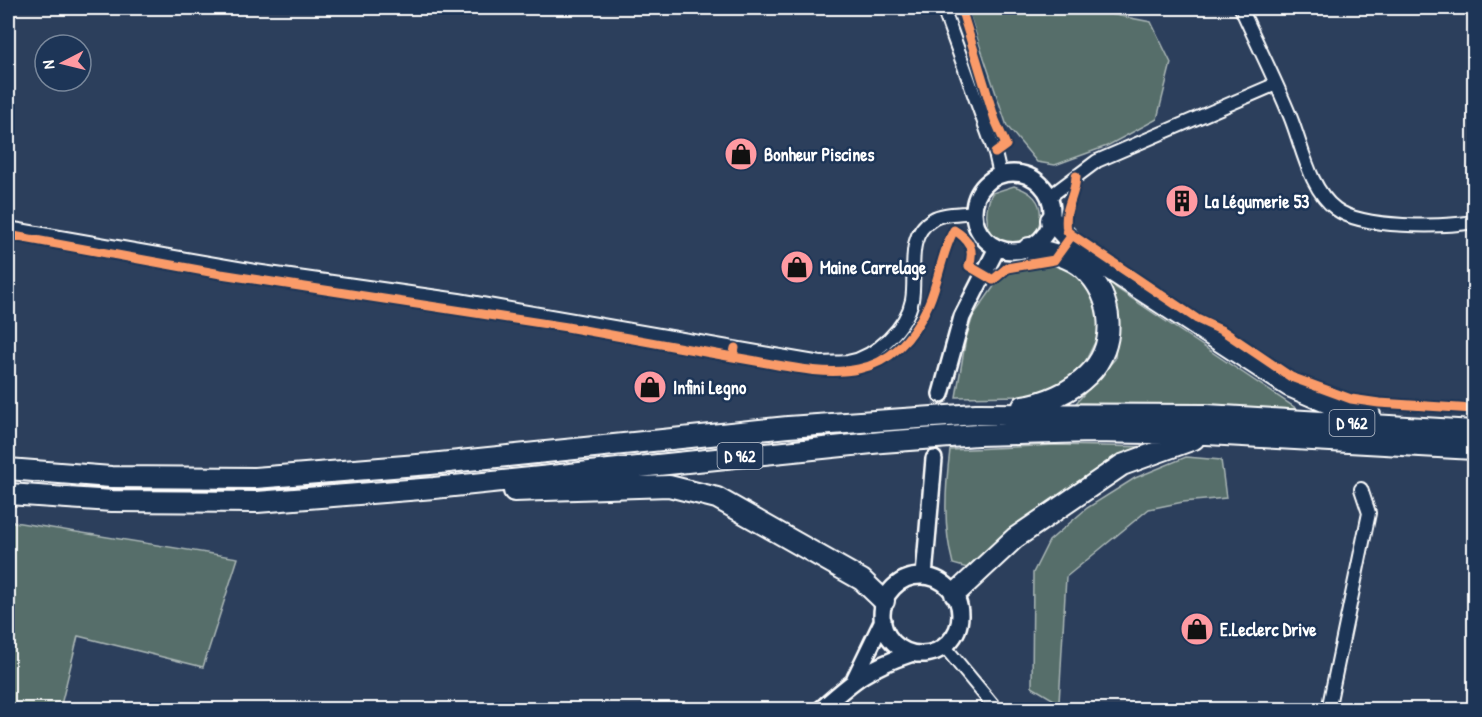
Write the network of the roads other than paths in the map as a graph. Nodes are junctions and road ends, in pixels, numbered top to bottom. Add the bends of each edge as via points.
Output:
1 (943, 8) edge
2 (1241, 8) edge
3 (1276, 84) junction
4 (1000, 175) junction
5 (1049, 197) junction
6 (974, 212) junction
7 (1051, 220) junction
8 (1474, 222) edge
9 (8, 228) edge
10 (997, 248) junction
11 (1029, 248) junction
12 (941, 394) tunnel mouth
13 (976, 414) junction
14 (1428, 428) junction
15 (1474, 431) edge
16 (1207, 434) junction
17 (1474, 449) edge
18 (934, 459) tunnel mouth
19 (8, 469) edge
20 (1361, 489) dead end
21 (8, 494) edge
22 (257, 502) junction
23 (924, 576) junction
24 (955, 594) junction
25 (883, 610) junction
26 (945, 647) junction
27 (910, 654) junction
28 (855, 678) junction
29 (820, 710) edge
30 (997, 710) edge
31 (1328, 710) edge

1 - 4 street
2 - 3 street
3 - 5 street via 1097,161
3 - 8 street via 1317,185 1336,209 1360,220 1441,226
4 - 5 street via 1023,174 1034,179
4 - 6 street via 981,190
5 - 7 street
6 - 9 street via 934,218 918,234 912,301 898,330 869,353 849,362 820,363
6 - 10 street via 980,233
7 - 11 street via 1040,241
7 - 14 main road via 1077,248 1289,386 1340,408
10 - 11 street
10 - 12 street via 962,316
11 - 13 main road via 1058,254 1084,268 1102,292 1110,319 1108,344 1089,375 1066,391 1040,404
13 - 14 main road, D 962 via 1206,415
13 - 19 main road, D 962 via 788,427 255,478 132,477
14 - 15 main road, D 962
16 - 17 main road, D 962
16 - 22 main road, D 962 via 977,435
16 - 24 main road via 1122,465 1015,538
18 - 23 street
20 - 31 street via 1369,513
21 - 22 main road, D 962 via 143,502
22 - 25 main road via 669,486 717,498 862,580
23 - 24 street via 941,581
23 - 25 street via 900,582
24 - 26 street via 961,617 959,628
25 - 27 street via 890,640
25 - 28 street
26 - 27 street via 934,653
26 - 30 street
27 - 28 street
28 - 29 street

